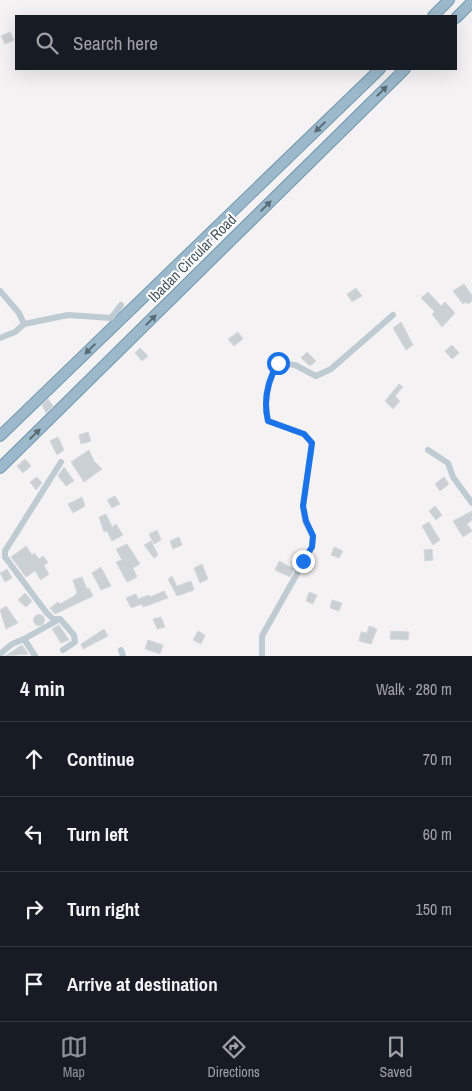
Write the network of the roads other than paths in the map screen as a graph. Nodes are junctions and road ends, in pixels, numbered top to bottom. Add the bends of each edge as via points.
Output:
1 (448, 0) edge
2 (472, 2) edge
3 (433, 15) edge
4 (457, 17) edge
5 (379, 70) edge
6 (403, 70) edge
7 (0, 291) edge
8 (120, 306) dead end
9 (393, 315) dead end
10 (24, 324) junction
11 (0, 338) edge
12 (0, 436) edge
13 (428, 450) dead end
14 (61, 462) dead end
15 (0, 468) edge
16 (472, 504) edge
17 (60, 619) junction
18 (24, 639) junction
19 (64, 650) dead end
20 (0, 654) edge
21 (35, 656) edge
22 (262, 656) edge

1 - 3 highway
2 - 4 highway
5 -> 12 highway, Ibadan Circular Road
15 -> 6 highway, Ibadan Circular Road
7 - 10 street
8 - 10 street via 111,318 68,315
9 - 22 street via 331,369 316,376 295,364 278,363 269,378 265,407 268,421 304,434 312,443 303,506 313,536 312,547 262,636
10 - 11 street
13 - 16 street via 448,463 453,477
14 - 17 street via 5,551 46,612 54,619
17 - 18 street
17 - 19 street via 74,635 74,642
18 - 20 street
18 - 21 street

